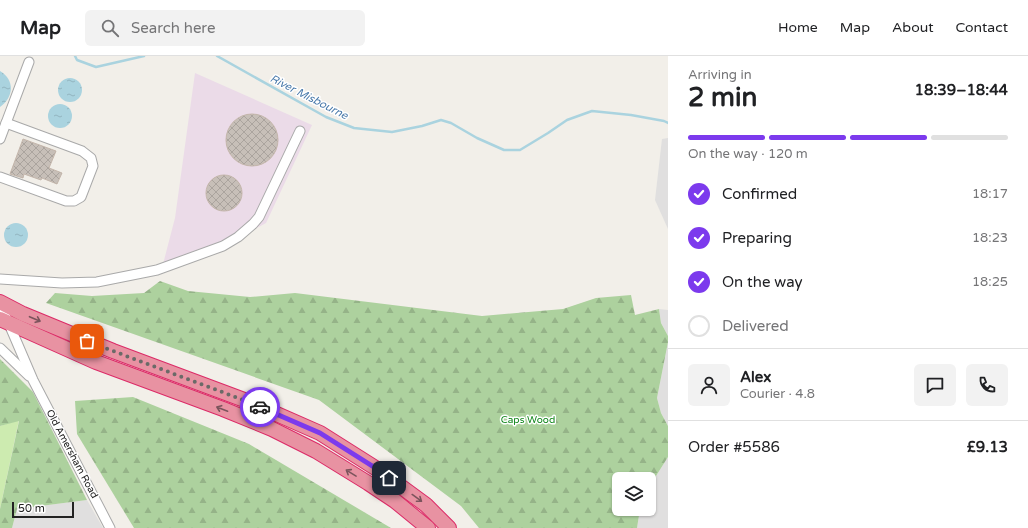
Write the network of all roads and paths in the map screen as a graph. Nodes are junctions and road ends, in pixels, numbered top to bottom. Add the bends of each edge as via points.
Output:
1 (29, 62) dead end
2 (6, 123) junction
3 (300, 131) dead end
4 (0, 139) edge
5 (0, 177) edge
6 (0, 279) edge
7 (0, 302) edge
8 (0, 310) edge
9 (5, 322) edge
10 (0, 348) edge
11 (33, 380) junction
12 (110, 528) edge
13 (428, 528) edge
14 (450, 528) edge

1 - 2 street
2 - 4 street
2 - 5 street via 82,151 91,158 93,166 81,198 74,201 66,201
3 - 6 street via 258,217 238,237 223,246 157,270 97,282 62,283
7 -> 14 highway via 22,314 246,401 320,433 426,504
8 - 9 street, Old Amersham Road via 6,317
9 - 11 street, Old Amersham Road
13 -> 9 highway via 368,483 316,451 272,429 96,362
10 - 11 street, Old Amersham Road
11 - 12 street, Old Amersham Road

